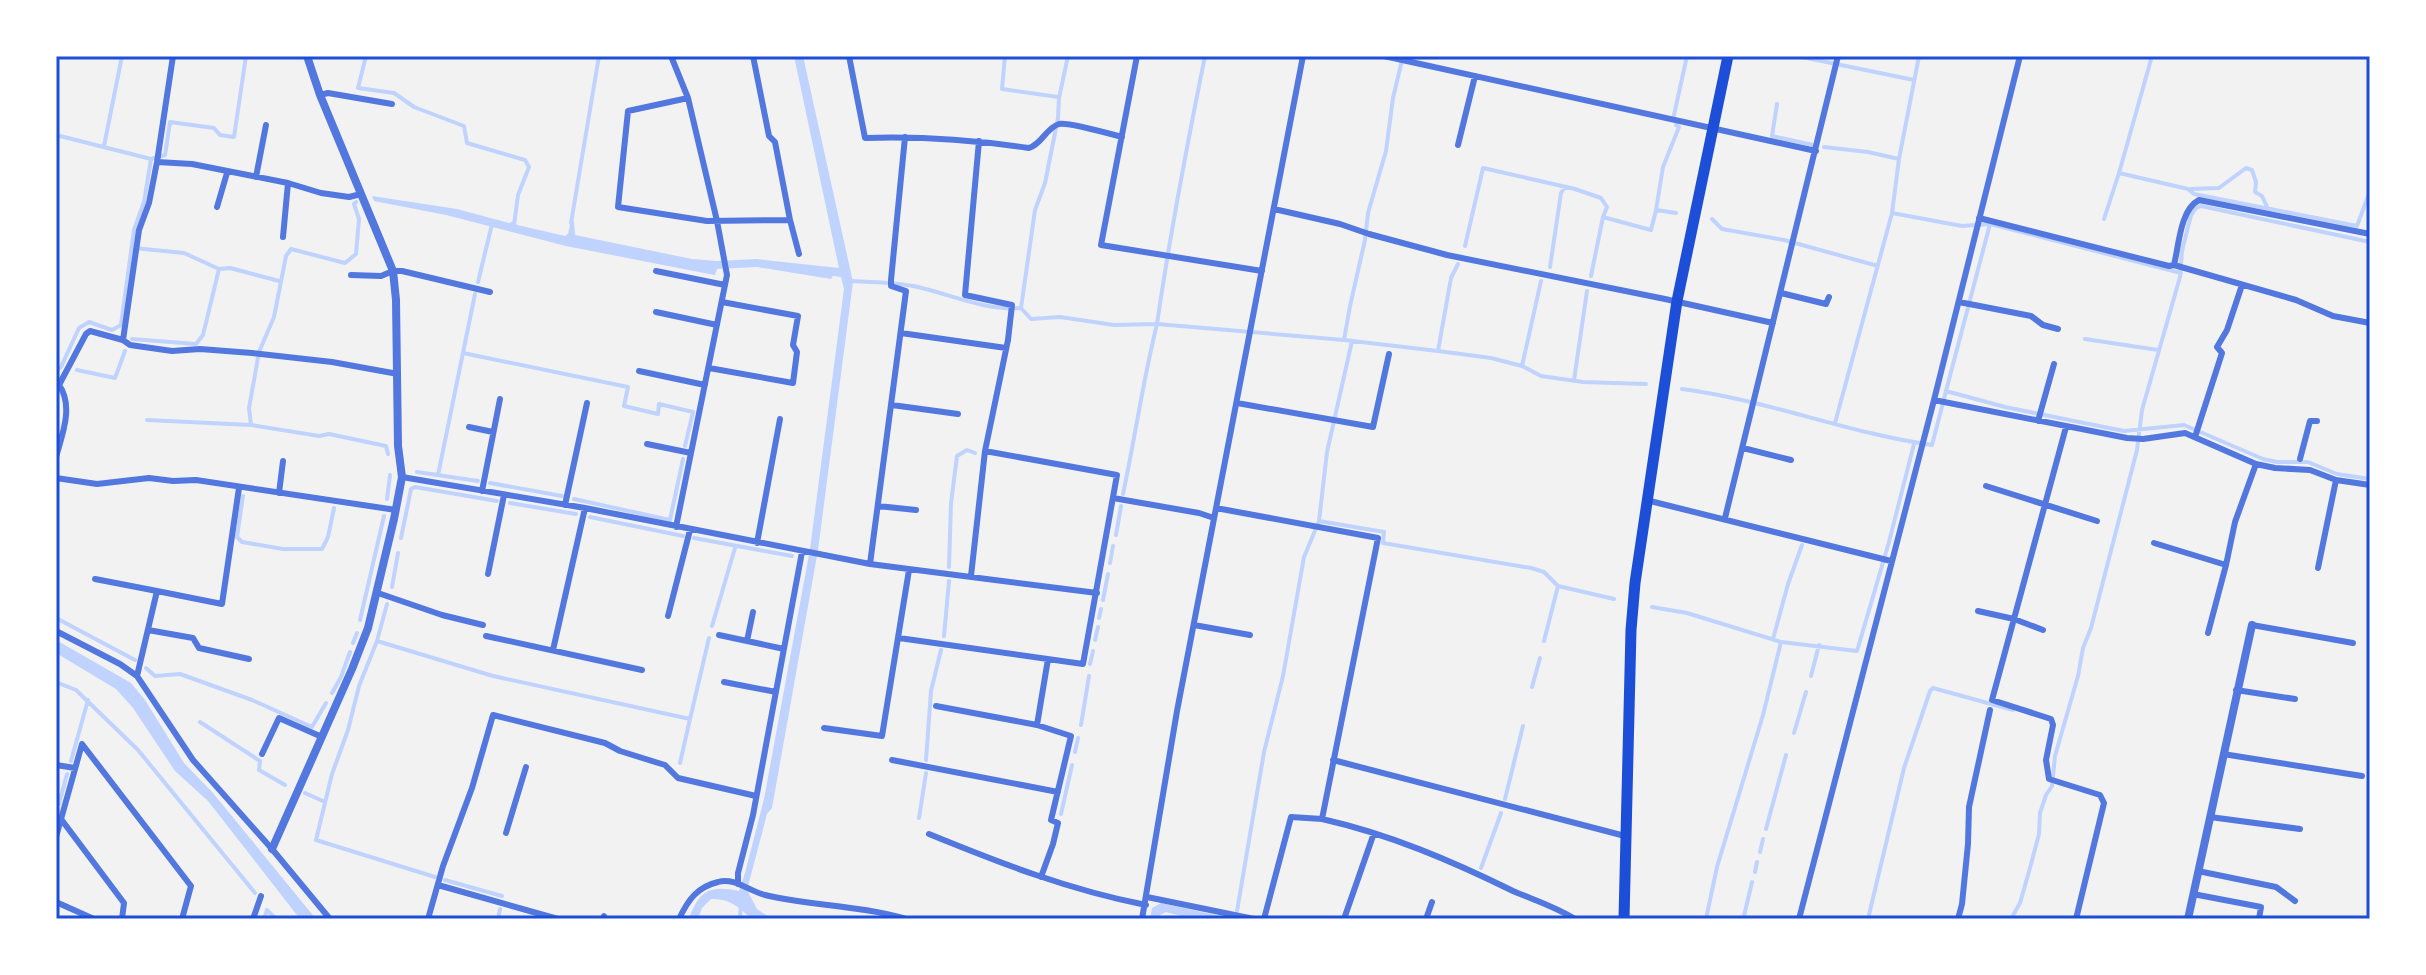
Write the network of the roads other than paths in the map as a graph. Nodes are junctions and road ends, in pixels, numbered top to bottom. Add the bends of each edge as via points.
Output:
1 (173, 56) edge
2 (307, 56) edge
3 (671, 56) edge
4 (753, 56) edge
5 (849, 56) edge
6 (1137, 56) edge
7 (1303, 56) edge
8 (1384, 56) edge
9 (1728, 56) edge
10 (2020, 56) edge
11 (1837, 61) edge
12 (1475, 76) junction
13 (320, 95) junction
14 (688, 98) junction
15 (392, 104) dead end
16 (266, 125) dead end
17 (1713, 128) junction
18 (905, 137) junction
19 (1122, 137) junction
20 (979, 141) junction
21 (1458, 145) dead end
22 (1816, 151) junction
23 (157, 158) junction
24 (227, 173) junction
25 (256, 177) junction
26 (288, 183) junction
27 (361, 194) junction
28 (217, 207) dead end
29 (1274, 209) junction
30 (790, 220) junction
31 (717, 221) junction
32 (1978, 223) junction
33 (2370, 234) edge
34 (283, 237) dead end
35 (799, 254) dead end
36 (2179, 267) junction
37 (393, 271) junction
38 (656, 271) dead end
39 (1262, 271) junction
40 (351, 275) dead end
41 (725, 285) junction
42 (2242, 285) junction
43 (490, 292) dead end
44 (1781, 293) junction
45 (1829, 297) dead end
46 (1677, 301) junction
47 (722, 302) junction
48 (1965, 303) junction
49 (656, 312) dead end
50 (1773, 323) junction
51 (2370, 323) edge
52 (717, 325) junction
53 (2058, 329) dead end
54 (901, 333) junction
55 (123, 340) junction
56 (1006, 348) junction
57 (1389, 354) dead end
58 (2054, 364) dead end
59 (709, 368) junction
60 (639, 371) dead end
61 (398, 374) junction
62 (58, 384) edge
63 (705, 385) junction
64 (500, 399) dead end
65 (1941, 401) junction
66 (587, 403) dead end
67 (1237, 403) junction
68 (892, 405) junction
69 (958, 414) dead end
70 (780, 419) dead end
71 (2038, 421) junction
72 (2317, 421) dead end
73 (469, 427) dead end
74 (2066, 427) junction
75 (493, 432) junction
76 (2197, 432) junction
77 (647, 444) dead end
78 (1743, 448) junction
79 (985, 451) junction
80 (691, 453) junction
81 (56, 457) edge
82 (2300, 459) dead end
83 (1791, 460) dead end
84 (283, 461) dead end
85 (2256, 464) junction
86 (402, 477) junction
87 (56, 478) edge
88 (2336, 480) junction
89 (2369, 482) edge
90 (1986, 486) dead end
91 (239, 488) junction
92 (482, 491) junction
93 (279, 493) junction
94 (504, 495) junction
95 (1113, 498) junction
96 (1646, 500) junction
97 (565, 505) junction
98 (2044, 505) junction
99 (878, 506) junction
100 (585, 508) junction
101 (1216, 508) junction
102 (396, 510) junction
103 (916, 510) dead end
104 (1214, 518) junction
105 (1725, 518) junction
106 (2097, 521) dead end
107 (676, 527) junction
108 (690, 530) junction
109 (757, 543) junction
110 (2154, 543) dead end
111 (805, 553) junction
112 (1886, 559) junction
113 (870, 564) junction
114 (2226, 565) junction
115 (2318, 568) dead end
116 (909, 570) junction
117 (488, 574) dead end
118 (971, 576) junction
119 (95, 579) dead end
120 (157, 591) junction
121 (378, 593) junction
122 (1097, 593) junction
123 (1978, 611) dead end
124 (753, 612) dead end
125 (668, 616) dead end
126 (2014, 619) junction
127 (483, 625) dead end
128 (1194, 625) junction
129 (2252, 625) joint
130 (148, 630) junction
131 (2043, 630) dead end
132 (56, 631) edge
133 (2208, 633) dead end
134 (719, 635) dead end
135 (1250, 635) dead end
136 (486, 636) dead end
137 (899, 638) junction
138 (747, 641) junction
139 (2353, 643) dead end
140 (784, 649) junction
141 (553, 650) junction
142 (249, 659) dead end
143 (1048, 659) junction
144 (642, 670) dead end
145 (137, 676) junction
146 (724, 682) dead end
147 (2236, 690) junction
148 (776, 692) junction
149 (2295, 699) dead end
150 (936, 706) dead end
151 (1990, 710) dead end
152 (1037, 725) junction
153 (824, 728) dead end
154 (322, 737) junction
155 (262, 754) dead end
156 (2223, 754) junction
157 (892, 760) dead end
158 (1333, 760) junction
159 (56, 765) edge
160 (526, 767) dead end
161 (75, 768) junction
162 (2362, 776) dead end
163 (1058, 792) junction
164 (756, 796) junction
165 (2210, 817) junction
166 (61, 819) junction
167 (1322, 819) junction
168 (2300, 829) dead end
169 (506, 833) dead end
170 (1374, 833) junction
171 (929, 834) dead end
172 (1625, 836) junction
173 (56, 837) edge
174 (272, 849) junction
175 (2198, 871) junction
176 (1041, 877) junction
177 (738, 884) junction
178 (438, 885) junction
179 (2193, 894) junction
180 (261, 896) dead end
181 (1146, 901) junction
182 (2295, 901) dead end
183 (56, 902) edge
184 (1432, 902) dead end
185 (94, 919) edge
186 (122, 919) edge
187 (182, 919) edge
188 (253, 919) edge
189 (330, 919) edge
190 (428, 919) edge
191 (558, 919) edge
192 (679, 919) edge
193 (906, 919) edge
194 (1142, 919) edge
195 (1254, 919) edge
196 (1264, 919) edge
197 (1344, 919) edge
198 (1426, 919) edge
199 (1575, 919) edge
200 (1624, 919) edge
201 (1799, 919) edge
202 (1958, 919) edge
203 (2076, 919) edge
204 (2188, 919) edge
205 (2259, 919) edge

1 - 23 street
2 - 13 street
3 - 14 street
4 - 30 street
5 - 18 street via 865,138
6 - 19 street
7 - 29 street
8 - 12 street
9 - 17 highway
10 - 32 street
11 - 22 street
12 - 17 street
12 - 21 street
13 - 15 street
13 - 27 street
14 - 31 street
14 - 31 street via 628,111 618,207
16 - 25 street
17 - 22 street
17 - 46 highway
18 - 20 street
18 - 54 street via 891,283 906,291
19 - 20 street via 1056,126 1029,148
19 - 39 street via 1101,245
20 - 56 street via 965,295 1012,305
22 - 44 street
23 - 24 street
23 - 55 street via 139,230
24 - 25 street
24 - 28 street
25 - 26 street
26 - 27 street via 321,193
26 - 34 street
27 - 37 street
29 - 39 street
29 - 46 street via 1447,255
30 - 31 street
30 - 35 street
31 - 41 street
32 - 36 street
32 - 48 street
33 - 36 street via 2199,200 2186,213
36 - 42 street
37 - 40 street
37 - 43 street
37 - 61 street
38 - 41 street
39 - 67 street
41 - 47 street
42 - 51 street
42 - 76 street via 2217,347 2222,353
44 - 45 street via 1826,304
44 - 50 street
46 - 50 street
46 - 96 highway
47 - 52 street
47 - 59 street via 798,316 793,383
48 - 53 street via 2031,316
48 - 65 street
49 - 52 street
50 - 78 street
52 - 59 street
54 - 56 street
54 - 68 street
55 - 61 street via 172,351 262,354
55 - 62 street via 90,331
56 - 79 street
57 - 67 street via 1373,427
58 - 71 street
59 - 63 street
60 - 63 street
61 - 86 street
62 - 81 street via 64,393 66,422
63 - 80 street
64 - 75 street
65 - 71 street
65 - 112 street
66 - 97 street
67 - 101 street
68 - 69 street
68 - 99 street
70 - 109 street
71 - 74 street
72 - 82 street via 2310,421
73 - 75 street
74 - 76 street via 2139,439
74 - 98 street
75 - 92 street
76 - 85 street
77 - 80 street
78 - 83 street
78 - 105 street
79 - 95 street via 1117,475
79 - 118 street
80 - 107 street
84 - 93 street
85 - 88 street via 2310,470
85 - 114 street
86 - 92 street
86 - 102 street
87 - 91 street via 97,484 196,480
88 - 89 street
88 - 115 street
90 - 98 street
91 - 93 street
91 - 120 street via 222,604
92 - 94 street
93 - 102 street
94 - 97 street
94 - 117 street
95 - 104 street
95 - 122 street
96 - 105 street
96 - 172 highway via 1631,630
97 - 100 street
98 - 106 street
98 - 126 street
99 - 103 street
99 - 113 street
100 - 107 street
100 - 141 street
101 - 104 street
101 - 158 street via 1378,538
102 - 121 street
104 - 128 street
105 - 112 street
107 - 108 street
108 - 109 street
108 - 125 street
109 - 111 street
110 - 114 street
111 - 113 street
111 - 140 street
112 - 201 street
113 - 116 street
114 - 133 street
116 - 118 street
116 - 137 street
118 - 122 street
119 - 120 street
120 - 130 street
121 - 127 street
121 - 154 street
122 - 143 street via 1083,664
123 - 126 street
124 - 138 street
126 - 131 street
126 - 203 street via 1992,700 2052,722 2046,760 2052,780 2100,795 2104,803
128 - 135 street
128 - 181 street
129 - 139 street
129 - 147 street
130 - 142 street via 193,638 199,648
130 - 145 street
132 - 145 street
134 - 138 street
136 - 141 street
137 - 143 street
137 - 153 street via 882,736
138 - 140 street
140 - 148 street
141 - 144 street
143 - 152 street
145 - 174 street via 193,760
146 - 148 street
147 - 149 street
147 - 156 street
148 - 164 street
150 - 152 street
151 - 202 street via 1969,807
152 - 163 street via 1071,736
154 - 155 street via 279,718
154 - 174 street
156 - 162 street
156 - 165 street
157 - 163 street
158 - 167 street
158 - 172 street
159 - 161 street
160 - 169 street
161 - 166 street
161 - 187 street via 82,744 191,886
163 - 176 street via 1051,820 1058,823
164 - 177 street
164 - 178 street via 678,778 665,765 605,743 493,715
165 - 168 street
165 - 175 street
166 - 173 street
166 - 186 street via 124,903
167 - 170 street
167 - 196 street via 1291,817
170 - 197 street
170 - 199 street
171 - 176 street
172 - 200 highway
174 - 189 street
175 - 179 street
175 - 182 street via 2276,887
176 - 181 street via 1095,895
177 - 192 street via 721,880 697,891
177 - 193 street via 793,902 862,908
178 - 190 street
178 - 191 street
179 - 204 street
179 - 205 street via 2261,907
180 - 188 street
181 - 194 street
181 - 195 street
183 - 185 street
184 - 198 street

